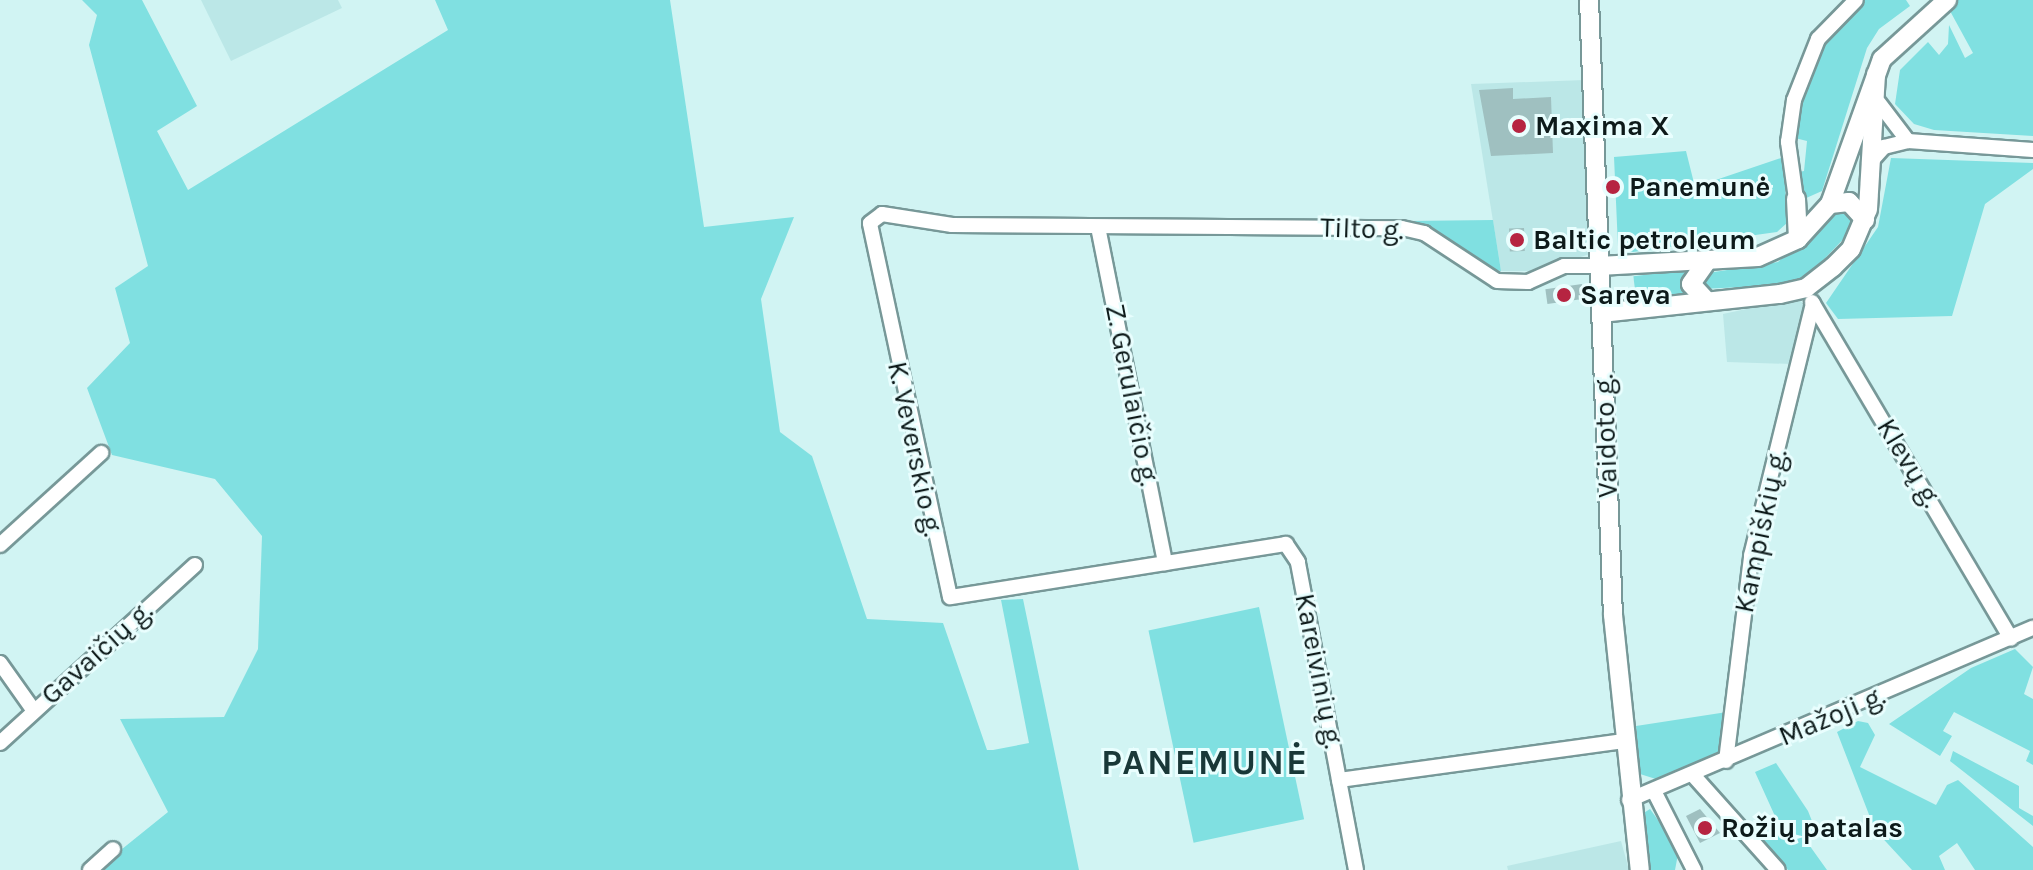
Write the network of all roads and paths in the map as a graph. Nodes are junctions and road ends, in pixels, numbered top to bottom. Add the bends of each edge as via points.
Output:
1 (1589, 0) edge
2 (1856, 0) edge
3 (1947, 0) edge
4 (1876, 72) junction
5 (1879, 103) junction
6 (1908, 141) junction
7 (2033, 150) edge
8 (1874, 158) junction
9 (1796, 199) junction
10 (1828, 207) junction
11 (1865, 220) junction
12 (870, 223) joint
13 (1098, 227) junction
14 (1798, 239) junction
15 (1707, 261) junction
16 (1599, 266) junction
17 (1810, 296) junction
18 (1707, 301) junction
19 (1601, 313) junction
20 (101, 453) dead end
21 (0, 545) edge
22 (1165, 563) junction
23 (195, 565) dead end
24 (1027, 589) joint
25 (2033, 628) edge
26 (2011, 639) junction
27 (0, 663) edge
28 (34, 711) junction
29 (1622, 741) junction
30 (0, 743) edge
31 (1726, 761) junction
32 (1693, 775) junction
33 (1339, 780) junction
34 (1654, 791) junction
35 (1629, 800) junction
36 (113, 849) dead end
37 (90, 870) edge
38 (1356, 870) edge
39 (1640, 870) edge
40 (1694, 870) edge
41 (1778, 870) edge

1 - 16 main road, Vaidoto g.
2 - 9 street via 1818,39 1794,100 1788,142
3 - 4 main road, Tilto g. via 1893,43
4 - 5 main road
4 - 10 main road, Tilto g.
5 - 6 street
5 - 8 main road
6 - 7 street
6 - 8 street via 1884,147
8 - 11 main road
9 - 10 main road
9 - 14 main road
10 - 11 main road via 1849,202
10 - 14 main road, Tilto g.
11 - 17 main road via 1851,249
12 - 13 street, Tilto g. via 882,214 952,225
12 - 24 street, K. Veverskio g. via 945,587 950,597 962,600
13 - 16 street, Tilto g. via 1402,228 1434,239 1483,276 1512,283 1564,266
13 - 22 street, Z. Gerulaičio g.
14 - 15 main road, Tilto g. via 1770,254
15 - 16 main road, Tilto g.
15 - 18 main road via 1691,284
16 - 19 main road, Vaidoto g.
17 - 18 main road
17 - 26 street, Klevų g.
17 - 31 street, Kampiškių g. via 1751,556
18 - 19 main road
19 - 29 main road, Vaidoto g.
20 - 21 street
22 - 24 street, Kareivinių g.
22 - 33 street, Kareivinių g. via 1286,544 1298,562
23 - 28 street, Gavaičių g.
25 - 26 street, Mažoji g.
26 - 31 street, Mažoji g.
27 - 28 street
28 - 30 street, Gavaičių g.
29 - 33 street, Kareivinių g.
29 - 35 main road, Vaidoto g.
31 - 32 street, Mažoji g.
32 - 34 street, Mažoji g.
32 - 41 street
33 - 38 street
34 - 35 street, Mažoji g.
34 - 40 street
35 - 39 main road, Vaidoto g.
36 - 37 street

